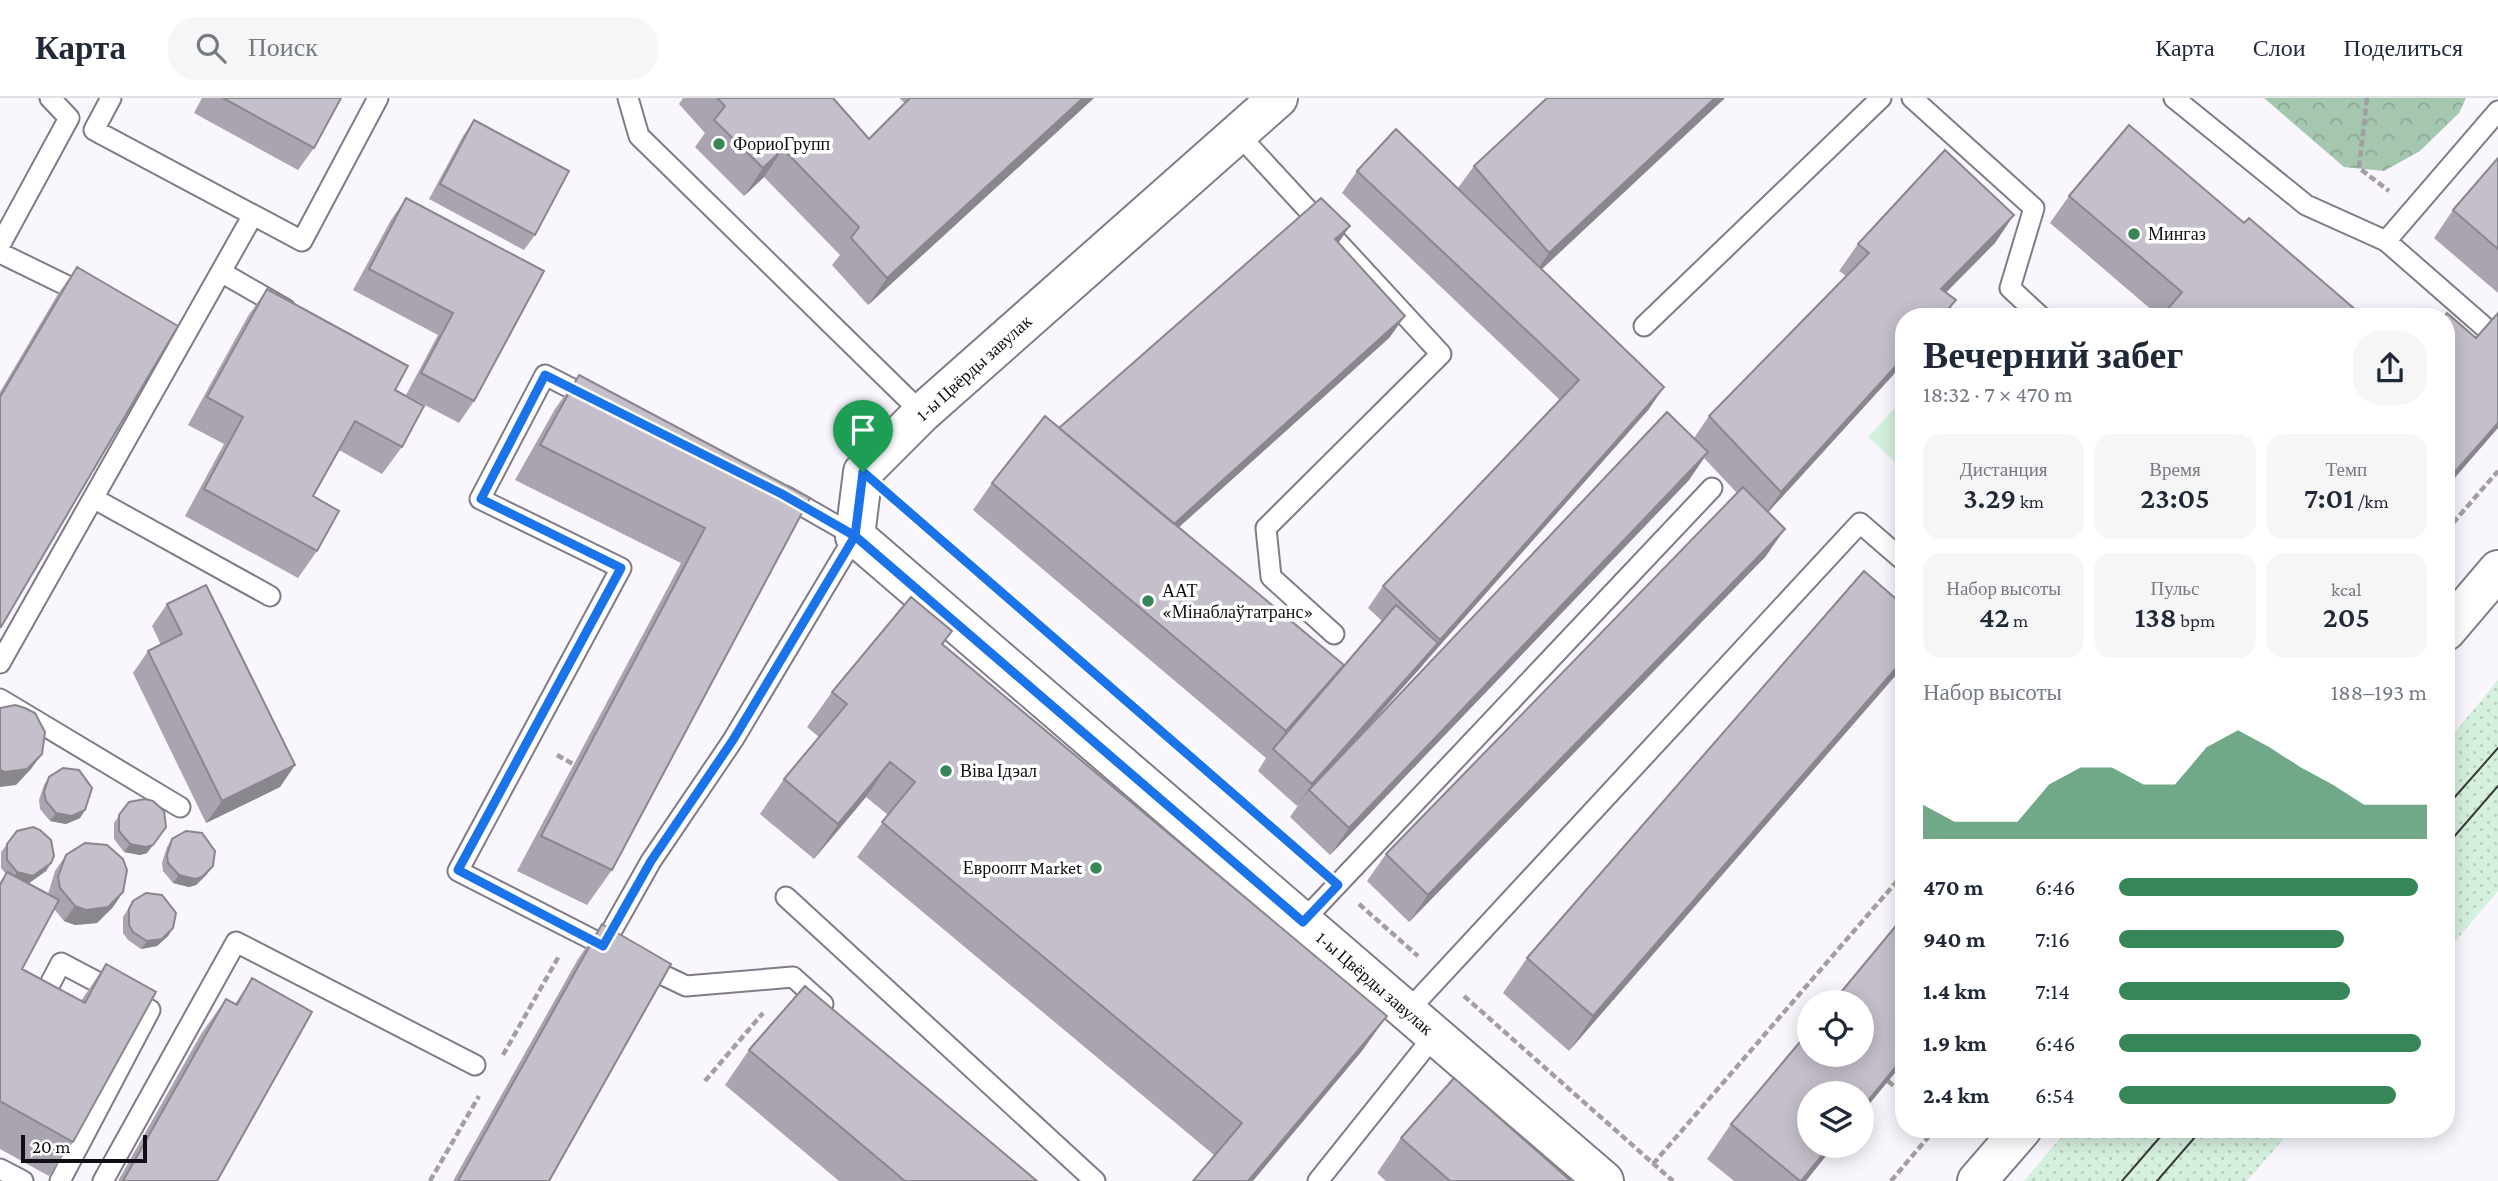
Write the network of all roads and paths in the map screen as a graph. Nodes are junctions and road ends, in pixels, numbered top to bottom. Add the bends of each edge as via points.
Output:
1 (50, 98) edge
2 (111, 98) edge
3 (378, 98) edge
4 (628, 98) edge
5 (1278, 98) edge
6 (1881, 98) edge
7 (1912, 98) edge
8 (2174, 98) edge
9 (2367, 98) edge
10 (2498, 111) edge
11 (69, 118) junction
12 (93, 130) junction
13 (1238, 134) junction
14 (2413, 210) junction
15 (253, 215) junction
16 (2386, 241) junction
17 (0, 245) edge
18 (0, 253) edge
19 (220, 272) junction
20 (108, 307) edge
21 (2031, 308) edge
22 (300, 318) edge
23 (1644, 326) dead end
24 (2489, 331) edge
25 (607, 406) edge
26 (922, 413) junction
27 (2498, 471) edge
28 (863, 472) junction
29 (770, 488) edge
30 (1712, 488) dead end
31 (93, 498) junction
32 (2455, 521) edge
33 (855, 536) junction
34 (1895, 553) edge
35 (2498, 570) edge
36 (270, 596) dead end
37 (2455, 620) edge
38 (1334, 634) dead end
39 (0, 663) edge
40 (0, 699) edge
41 (180, 807) dead end
42 (1895, 883) edge
43 (1338, 885) junction
44 (786, 897) dead end
45 (1303, 922) junction
46 (603, 946) junction
47 (1439, 974) junction
48 (793, 977) junction
49 (40, 1003) edge
50 (834, 1014) edge
51 (1420, 1025) junction
52 (475, 1065) dead end
53 (705, 1082) dead end
54 (1888, 1082) edge
55 (1895, 1088) edge
56 (1927, 1138) edge
57 (2014, 1138) edge
58 (1653, 1164) junction
59 (0, 1169) edge
60 (23, 1181) edge
61 (60, 1181) edge
62 (103, 1181) edge
63 (1095, 1181) edge
64 (1318, 1181) edge
65 (1604, 1181) edge
66 (1673, 1181) edge
67 (1891, 1181) edge
68 (1978, 1181) edge

1 - 11 lane
2 - 12 lane
3 - 15 lane via 302,241
4 - 26 lane via 639,136
5 - 13 street, 1-ы Цвёрды завулак
6 - 23 lane
7 - 21 lane via 2034,208 2010,288
8 - 16 lane via 2306,205
9 - 14 path via 2360,168
10 - 14 lane
11 - 12 lane
11 - 17 lane
12 - 15 lane
13 - 26 street, 1-ы Цвёрды завулак
13 - 38 lane via 1441,354 1266,528 1271,577
14 - 16 lane
15 - 19 lane
16 - 24 lane
18 - 20 lane
19 - 22 lane
19 - 31 lane via 175,340
25 - 46 lane via 545,375 481,499 621,568 458,870
26 - 28 street, 1-ы Цвёрды завулак
27 - 32 path
28 - 33 street
28 - 43 path
29 - 33 lane
30 - 43 lane
31 - 36 lane
31 - 39 lane
33 - 45 street, 1-ы Цвёрды завулак
33 - 46 lane via 733,740 651,861
34 - 47 lane via 1860,523
35 - 37 street
40 - 41 lane
42 - 58 path
43 - 45 lane
43 - 47 path
44 - 63 lane
45 - 51 street, 1-ы Цвёрды завулак
46 - 48 lane via 686,986
47 - 51 lane
47 - 58 path
48 - 50 lane
48 - 53 path
49 - 61 lane via 61,963 150,1010
51 - 64 lane
51 - 65 street, 1-ы Цвёрды завулак
52 - 62 lane via 236,942
54 - 55 path
56 - 67 path
57 - 68 street
58 - 66 path
59 - 60 lane

